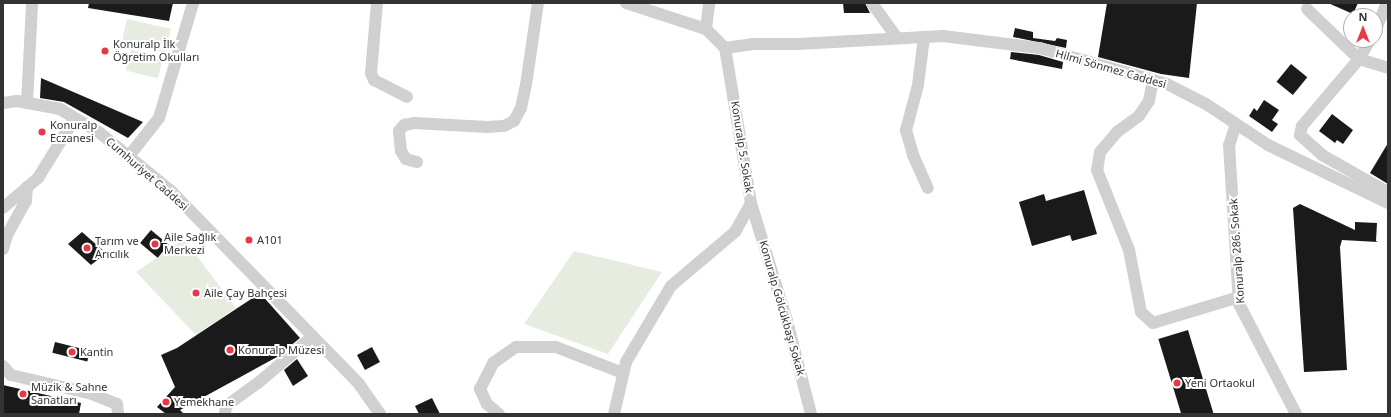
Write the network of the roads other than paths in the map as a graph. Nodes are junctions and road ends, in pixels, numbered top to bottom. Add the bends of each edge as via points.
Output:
1 (32, 3) edge
2 (193, 3) edge
3 (377, 3) edge
4 (538, 3) edge
5 (626, 3) edge
6 (709, 3) edge
7 (872, 3) edge
8 (1387, 3) edge
9 (1307, 9) dead end
10 (1383, 12) edge
11 (706, 29) junction
12 (924, 37) junction
13 (897, 38) junction
14 (725, 48) junction
15 (1366, 48) edge
16 (1359, 60) junction
17 (1388, 68) edge
18 (1153, 80) junction
19 (406, 97) dead end
20 (3, 103) edge
21 (27, 103) junction
22 (75, 118) junction
23 (1236, 124) junction
24 (128, 156) junction
25 (417, 162) dead end
26 (27, 187) junction
27 (928, 188) dead end
28 (1388, 198) edge
29 (751, 203) junction
30 (1388, 203) edge
31 (3, 208) edge
32 (3, 249) edge
33 (1239, 296) junction
34 (313, 336) junction
35 (3, 366) edge
36 (623, 373) junction
37 (118, 414) edge
38 (225, 414) edge
39 (380, 414) edge
40 (499, 414) edge
41 (614, 414) edge
42 (811, 414) edge
43 (1296, 414) edge

1 - 21 street
2 - 24 street via 159,118
3 - 19 street via 371,73 374,80
4 - 25 street via 526,85 521,108 514,121 504,126 488,127 414,123 404,125 399,131 401,151 406,159
5 - 11 street
6 - 11 street
7 - 13 street
8 - 10 street
9 - 16 street
11 - 14 street
12 - 13 street, Hilmi Sönmez Caddesi
12 - 18 street, Hilmi Sönmez Caddesi via 943,36 1040,48
12 - 27 street via 918,84 906,130 913,155
13 - 14 street, Hilmi Sönmez Caddesi via 752,44
14 - 29 street, Konuralp 5. Sokak
15 - 16 street
16 - 17 street
16 - 28 street via 1302,126 1300,135 1322,156 1384,190
18 - 23 street, Hilmi Sönmez Caddesi via 1206,104
18 - 33 street via 1149,101 1139,116 1117,132 1100,152 1097,170 1128,250 1141,312 1153,323
20 - 21 street, Cumhuriyet Caddesi
21 - 22 street, Cumhuriyet Caddesi via 60,109
22 - 24 street, Cumhuriyet Caddesi via 100,133
22 - 26 street via 38,178
23 - 30 street, Hilmi Sönmez Caddesi via 1268,145
23 - 33 street, Konuralp 286. Sokak via 1229,145
24 - 34 street, Cumhuriyet Caddesi via 170,190
26 - 31 street
26 - 32 street via 26,201 7,235
29 - 36 street, Konuralp 5. Sokak via 735,232 671,286 626,362
29 - 42 street, Konuralp Gölcükbaşı Sokak via 787,321
33 - 43 street, Konuralp 286. Sokak via 1242,311
34 - 38 street via 258,383 226,406
34 - 39 street, Cumhuriyet Caddesi via 360,384
35 - 37 street via 11,375 92,394 116,404
36 - 40 street via 556,347 516,347 493,363 480,389 488,404
36 - 41 street, Konuralp 5. Sokak

